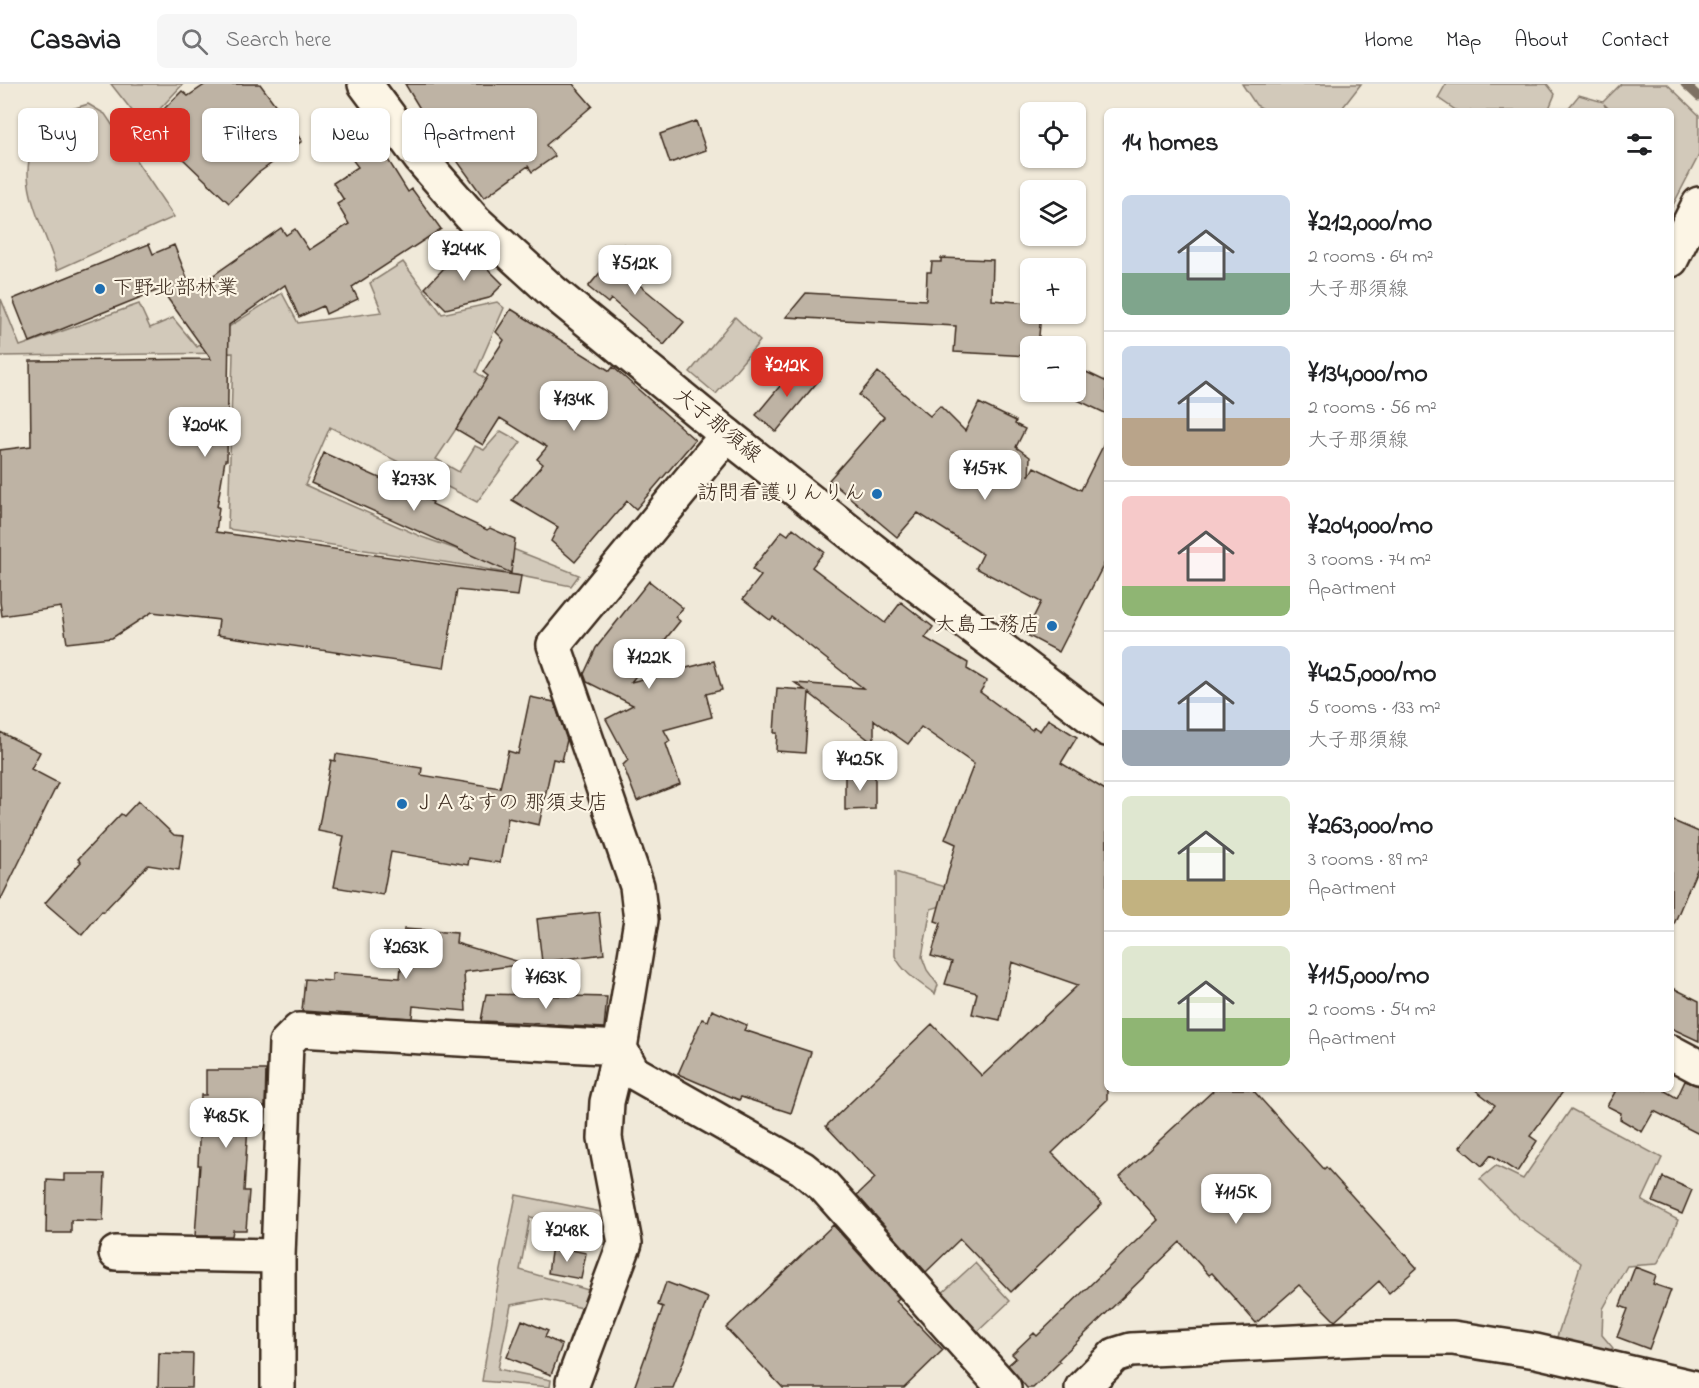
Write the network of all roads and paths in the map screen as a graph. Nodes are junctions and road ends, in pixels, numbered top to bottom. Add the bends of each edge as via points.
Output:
1 (364, 84) edge
2 (1699, 204) edge
3 (1674, 254) edge
4 (727, 435) junction
5 (1104, 727) edge
6 (620, 1048) junction
7 (1674, 1054) edge
8 (1699, 1067) edge
9 (116, 1253) dead end
10 (278, 1256) junction
11 (573, 1382) dead end
12 (278, 1388) edge
13 (1004, 1388) edge
14 (1083, 1388) edge
15 (1696, 1388) edge

1 - 4 street, 大子那須線 via 420,158 486,233
2 - 3 street
4 - 5 street, 大子那須線
4 - 6 street via 554,645 637,886 641,921
6 - 10 street via 299,1030 286,1043
6 - 11 street via 607,1102 605,1138 625,1244
6 - 13 street via 633,1072 802,1168 824,1186
7 - 8 street
9 - 10 street
10 - 12 street
14 - 15 street via 1114,1355 1131,1350 1454,1338 1536,1351

